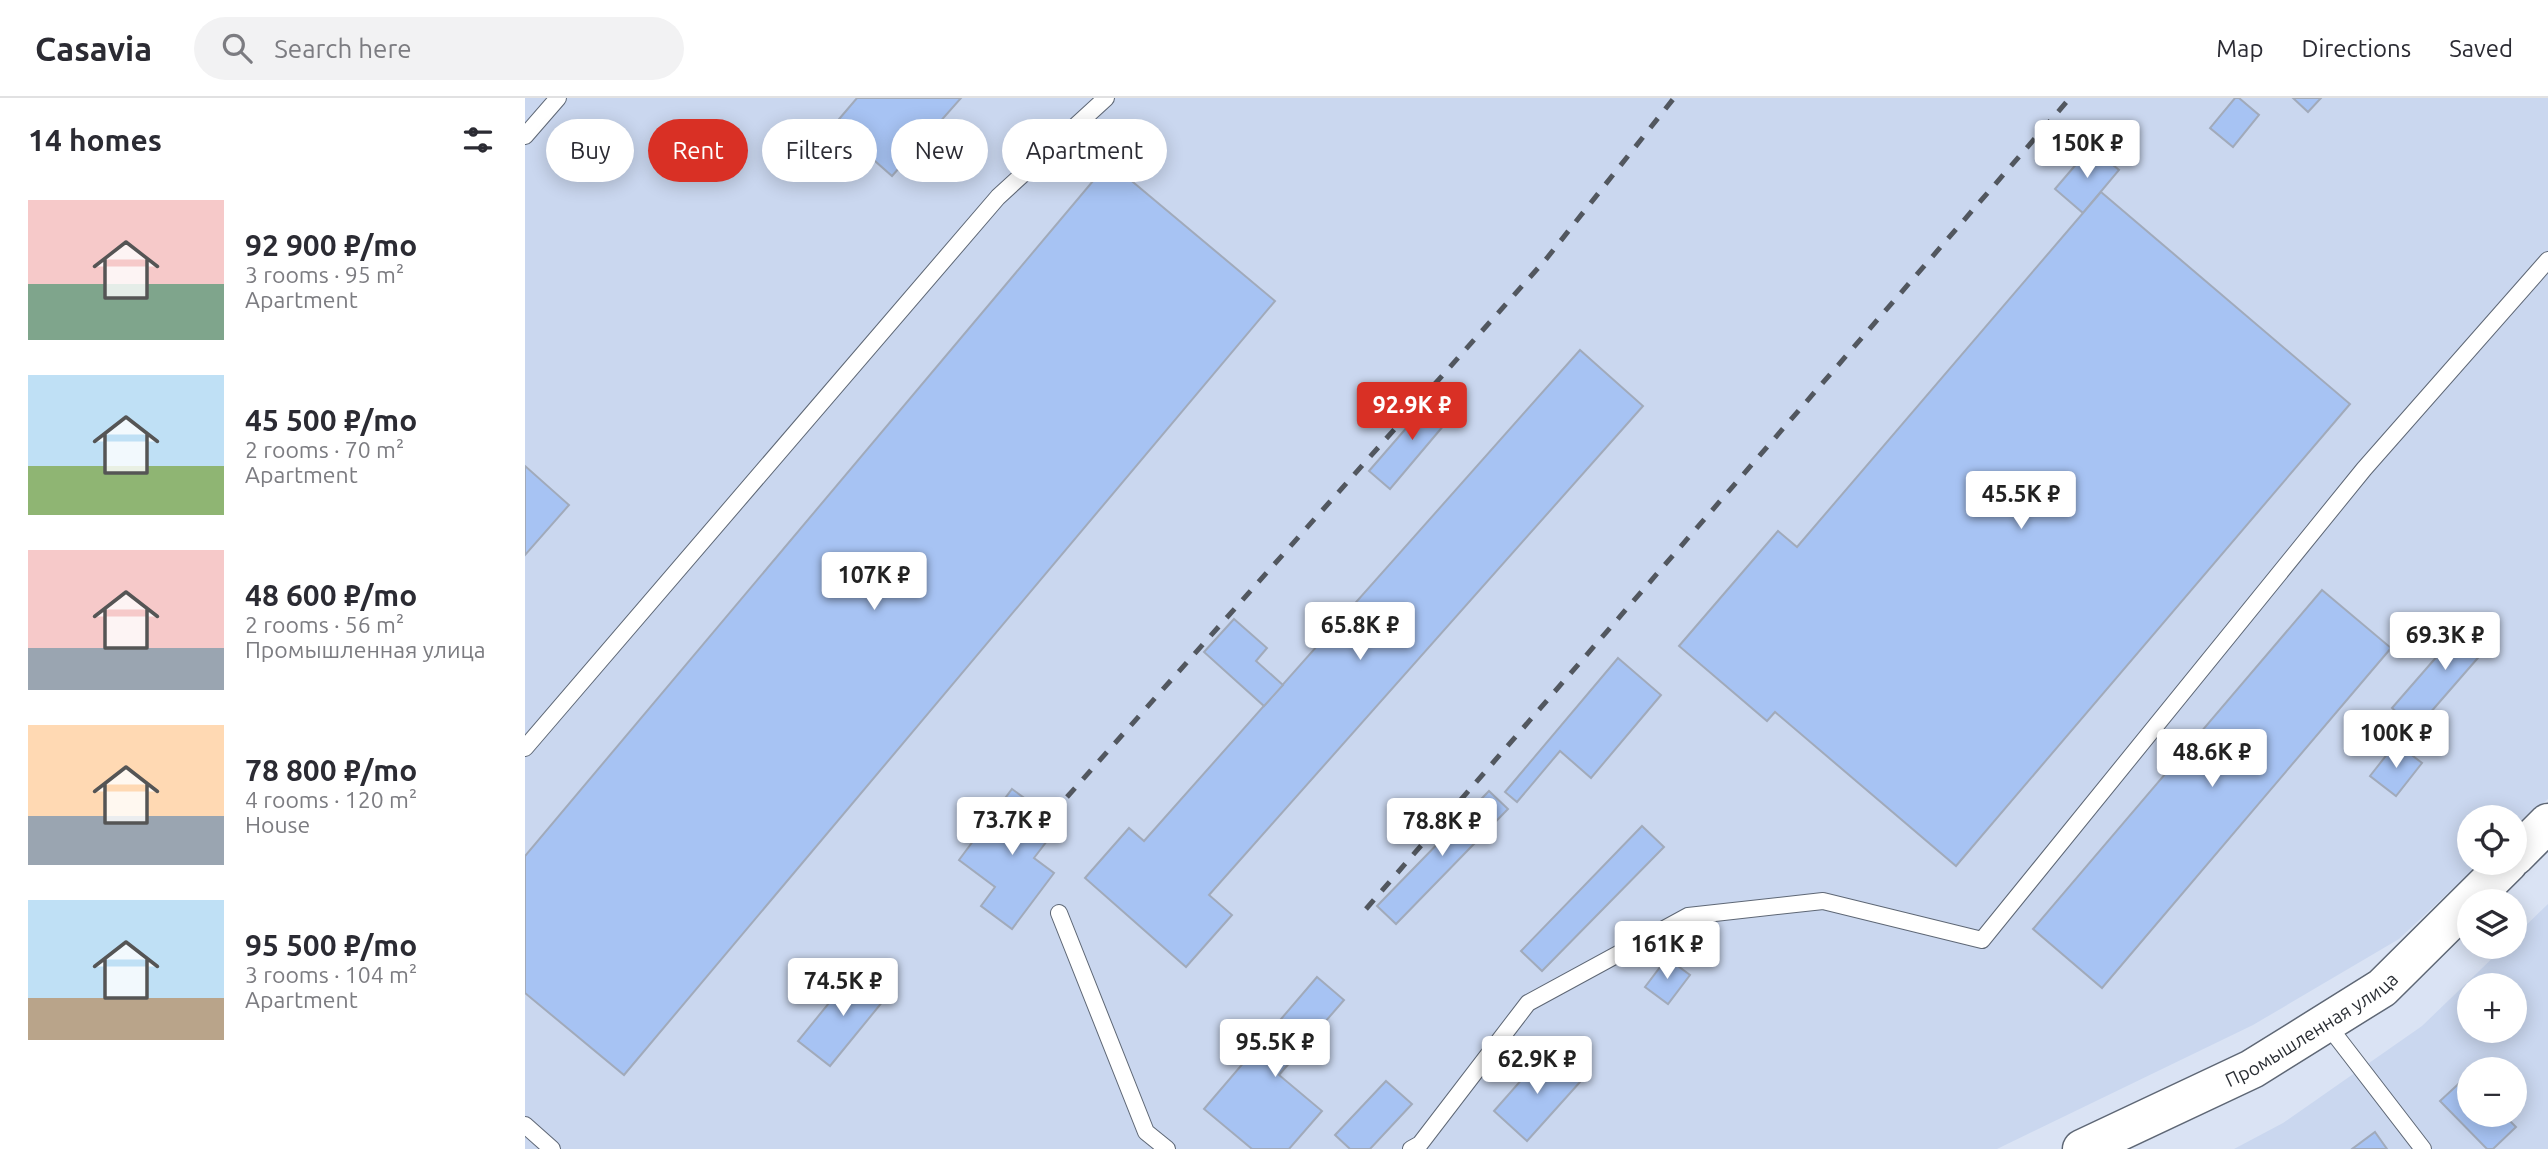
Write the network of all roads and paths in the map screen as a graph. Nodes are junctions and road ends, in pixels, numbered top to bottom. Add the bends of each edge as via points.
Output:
1 (558, 98) edge
2 (1106, 98) edge
3 (525, 136) edge
4 (2548, 260) edge
5 (525, 748) edge
6 (2548, 822) edge
7 (2527, 844) edge
8 (2496, 875) edge
9 (1059, 913) dead end
10 (2326, 1023) junction
11 (525, 1125) edge
12 (552, 1149) edge
13 (1167, 1149) edge
14 (1411, 1149) edge
15 (2082, 1149) edge
16 (2423, 1149) edge

1 - 3 lane
2 - 5 lane via 998,197
4 - 14 lane via 2364,469 1982,940 1823,901 1688,916 1528,1003 1420,1144
6 - 7 main road
8 - 10 main road, Промышленная улица via 2382,988
9 - 13 lane via 1146,1132
10 - 15 main road, Промышленная улица via 2252,1069
10 - 16 lane
11 - 12 lane

